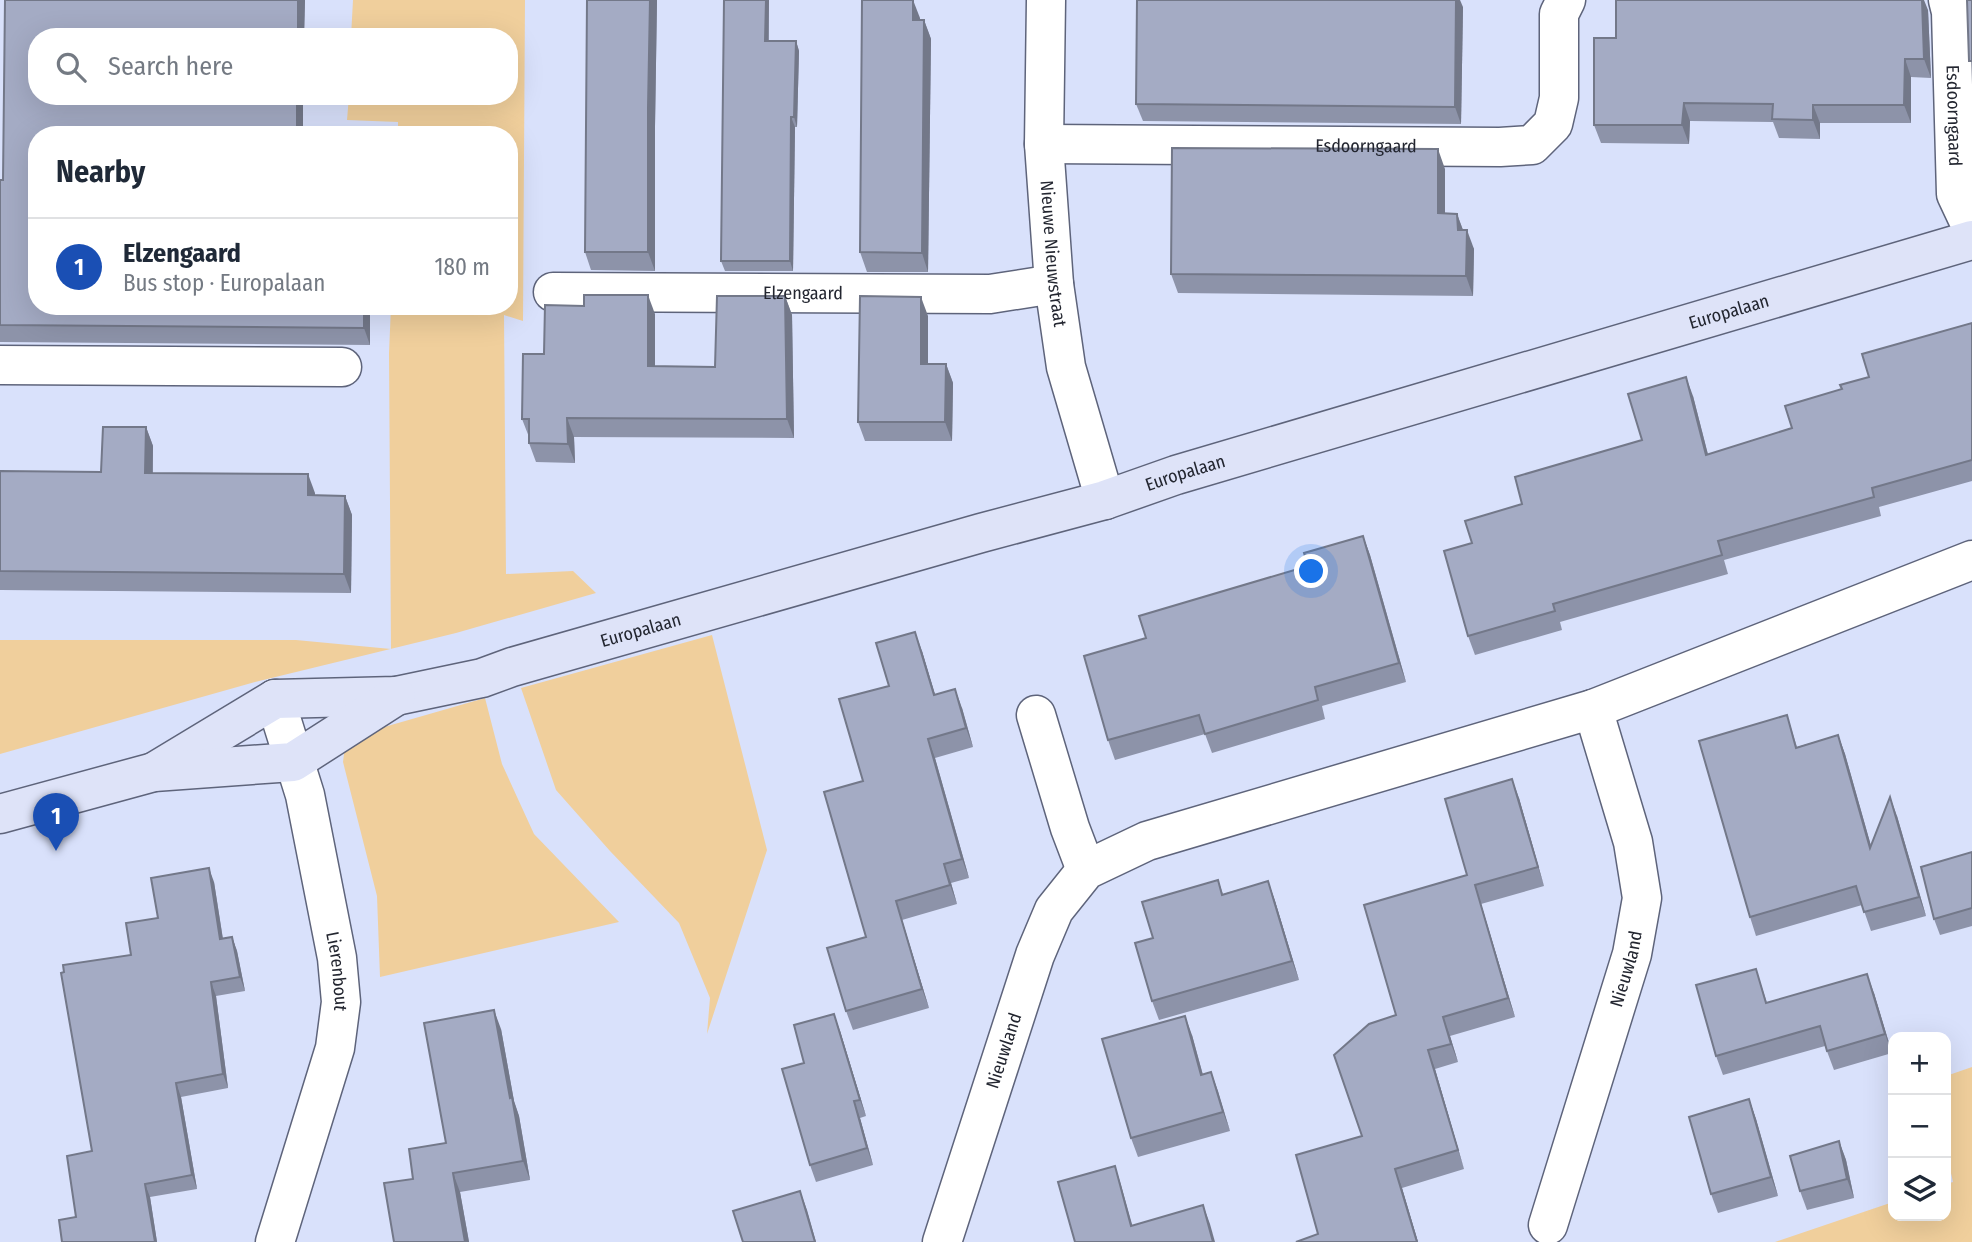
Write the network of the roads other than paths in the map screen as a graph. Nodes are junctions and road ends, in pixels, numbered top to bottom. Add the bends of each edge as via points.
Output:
1 (1046, 0) edge
2 (1566, 0) edge
3 (1948, 0) edge
4 (1044, 144) junction
5 (1972, 228) edge
6 (1972, 240) edge
7 (1055, 284) junction
8 (553, 292) dead end
9 (0, 365) edge
10 (342, 367) dead end
11 (1105, 500) junction
12 (1972, 560) edge
13 (396, 696) junction
14 (275, 699) junction
15 (1593, 709) junction
16 (1036, 715) dead end
17 (293, 762) junction
18 (155, 772) junction
19 (0, 814) edge
20 (1086, 870) junction
21 (1548, 1224) dead end
22 (275, 1242) edge
23 (942, 1242) edge

1 - 4 street, Nieuwe Nieuwstraat
2 - 4 street, Esdoorngaard via 1559,14 1559,98 1553,124 1532,145
3 - 5 street, Esdoorngaard via 1956,194
4 - 7 street, Nieuwe Nieuwstraat
6 - 11 street, Europalaan via 1176,475
7 - 8 street, Elzengaard via 990,293
7 - 11 street, Nieuwe Nieuwstraat via 1066,367
9 - 10 street
11 - 13 street, Europalaan via 482,678
12 - 15 street, Nieuwland
13 - 14 street, Europalaan
13 - 17 street, Europalaan
14 - 17 street, Lierenbout
14 - 18 street, Europalaan
15 - 20 street, Nieuwland via 1147,841
15 - 21 street, Nieuwland via 1633,842 1642,898 1632,954
16 - 20 street
17 - 18 street, Europalaan
17 - 22 street, Lierenbout via 312,828 341,1002 335,1048
18 - 19 street, Europalaan
20 - 23 street, Nieuwland via 1054,910 1035,955

